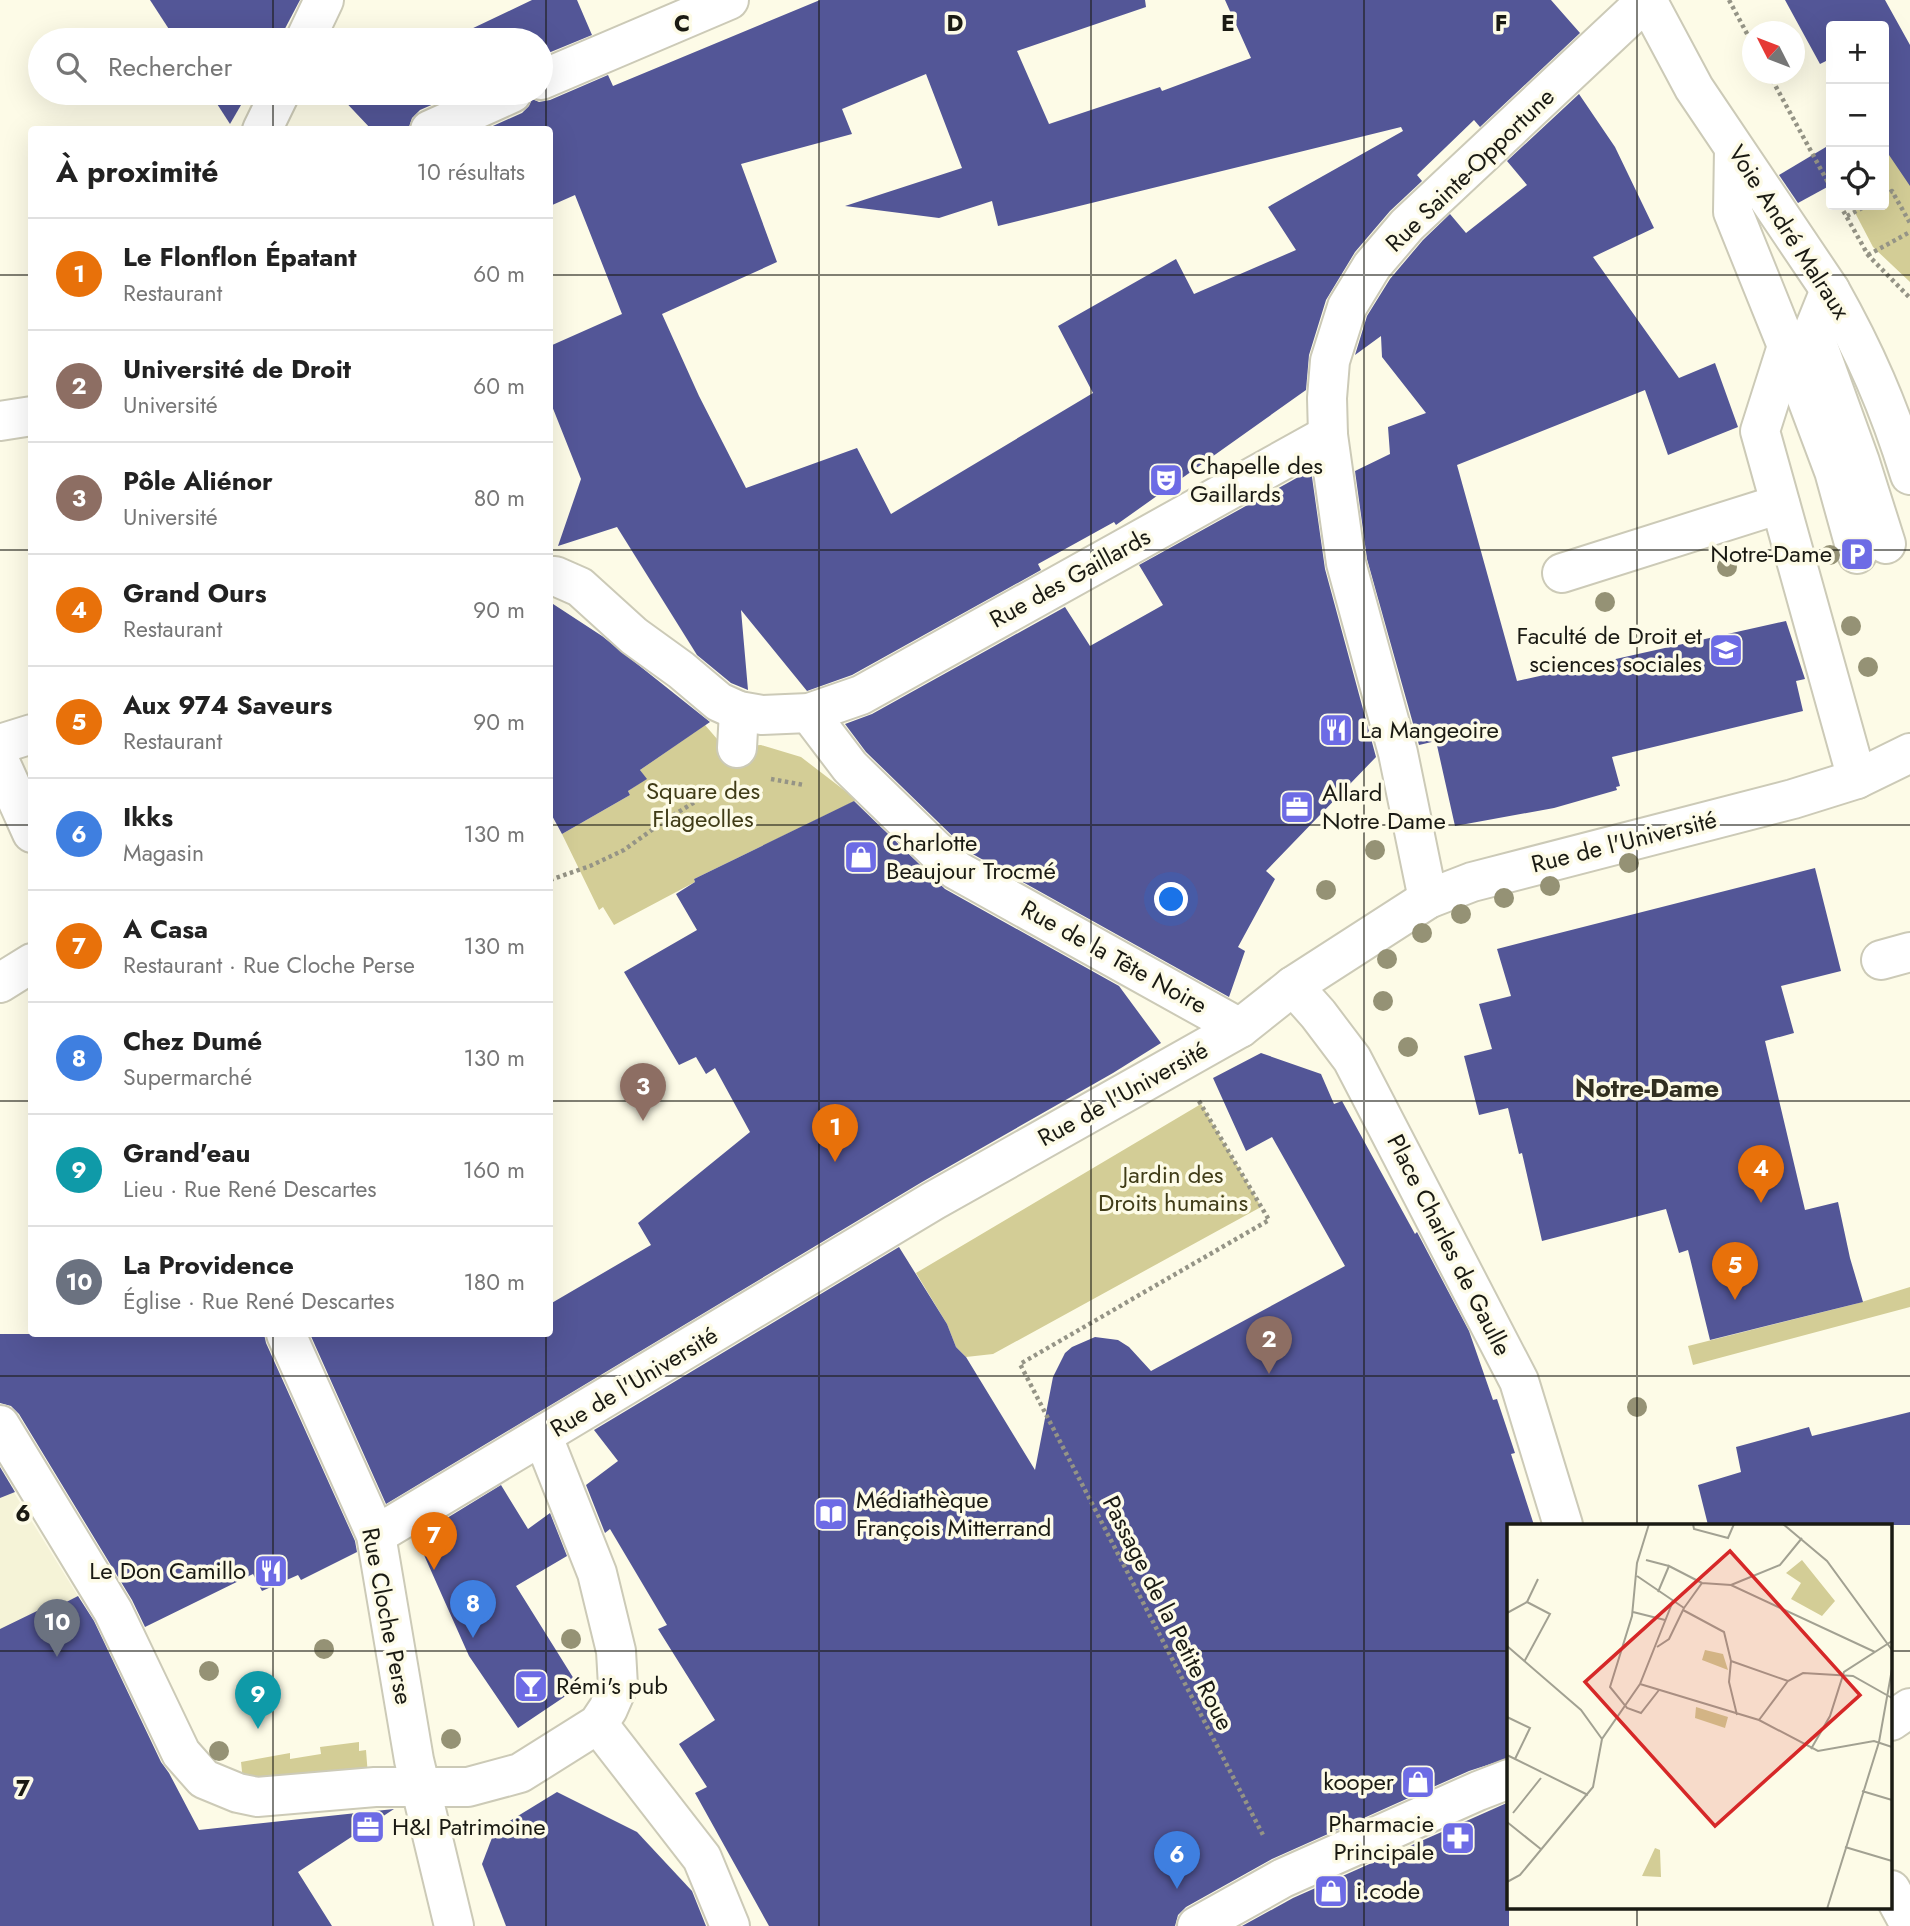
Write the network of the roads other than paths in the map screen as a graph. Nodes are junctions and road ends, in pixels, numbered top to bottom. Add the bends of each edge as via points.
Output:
1 (324, 0) edge
2 (729, 0) edge
3 (1647, 0) edge
4 (311, 28) edge
5 (553, 75) edge
6 (274, 105) edge
7 (485, 105) edge
8 (264, 126) edge
9 (439, 126) edge
10 (1734, 149) junction
11 (1830, 290) junction
12 (1787, 346) junction
13 (28, 417) edge
14 (0, 421) edge
15 (1328, 435) junction
16 (1910, 475) edge
17 (1780, 504) junction
18 (1562, 573) dead end
19 (553, 576) edge
20 (809, 713) junction
21 (28, 735) edge
22 (0, 744) edge
23 (1910, 753) edge
24 (0, 762) edge
25 (1857, 779) junction
26 (28, 824) edge
27 (1428, 899) junction
28 (28, 966) edge
29 (0, 983) edge
30 (1293, 986) junction
31 (1240, 1028) junction
32 (286, 1337) edge
33 (0, 1425) edge
34 (543, 1437) junction
35 (1563, 1524) edge
36 (376, 1535) junction
37 (1910, 1708) edge
38 (1892, 1720) edge
39 (598, 1724) junction
40 (1507, 1780) edge
41 (421, 1788) junction
42 (1892, 1892) edge
43 (1910, 1924) edge
44 (454, 1926) edge
45 (730, 1926) edge
46 (1197, 1926) edge

1 - 4 street
2 - 5 street
3 - 10 street, Voie André Malraux via 1694,88
3 - 15 street, Rue Sainte-Opportune via 1407,225 1372,266 1347,307 1330,361
6 - 8 street
7 - 9 street
10 - 11 street, Voie André Malraux
10 - 12 street via 1733,212
11 - 12 street via 1813,332 1860,462 1872,549 1834,471
11 - 16 street, Voie André Malraux via 1866,355
12 - 17 street via 1760,431
13 - 14 street
15 - 20 street, Rue des Gaillards via 861,695
15 - 27 street, Rue Sainte-Opportune via 1346,563 1398,753
17 - 18 street
17 - 25 street
19 - 20 street, Rue des Gaillards via 580,587 634,636 681,670 719,702 738,730 762,715
20 - 31 street, Rue de la Tête Noire via 850,767 956,870
21 - 22 street
23 - 25 street, Rue de l'Université
24 - 26 street
25 - 27 street, Rue de l'Université via 1485,878
27 - 30 street, Rue de l'Université
28 - 29 street
30 - 31 street, Rue de l'Université
30 - 35 street, Place Charles de Gaulle via 1352,1059 1519,1381
31 - 34 street, Rue de l'Université via 933,1201
32 - 36 street, Rue Cloche Perse
33 - 41 street via 113,1611 181,1753 204,1779 257,1797 375,1787
34 - 36 street, Rue de l'Université
34 - 39 street via 597,1573 615,1651 618,1686
36 - 41 street, Rue Cloche Perse
37 - 38 street
39 - 41 street via 520,1773 468,1787
39 - 45 street via 702,1858
40 - 46 street via 1283,1878
41 - 44 street, Rue Cloche Perse
42 - 43 street

